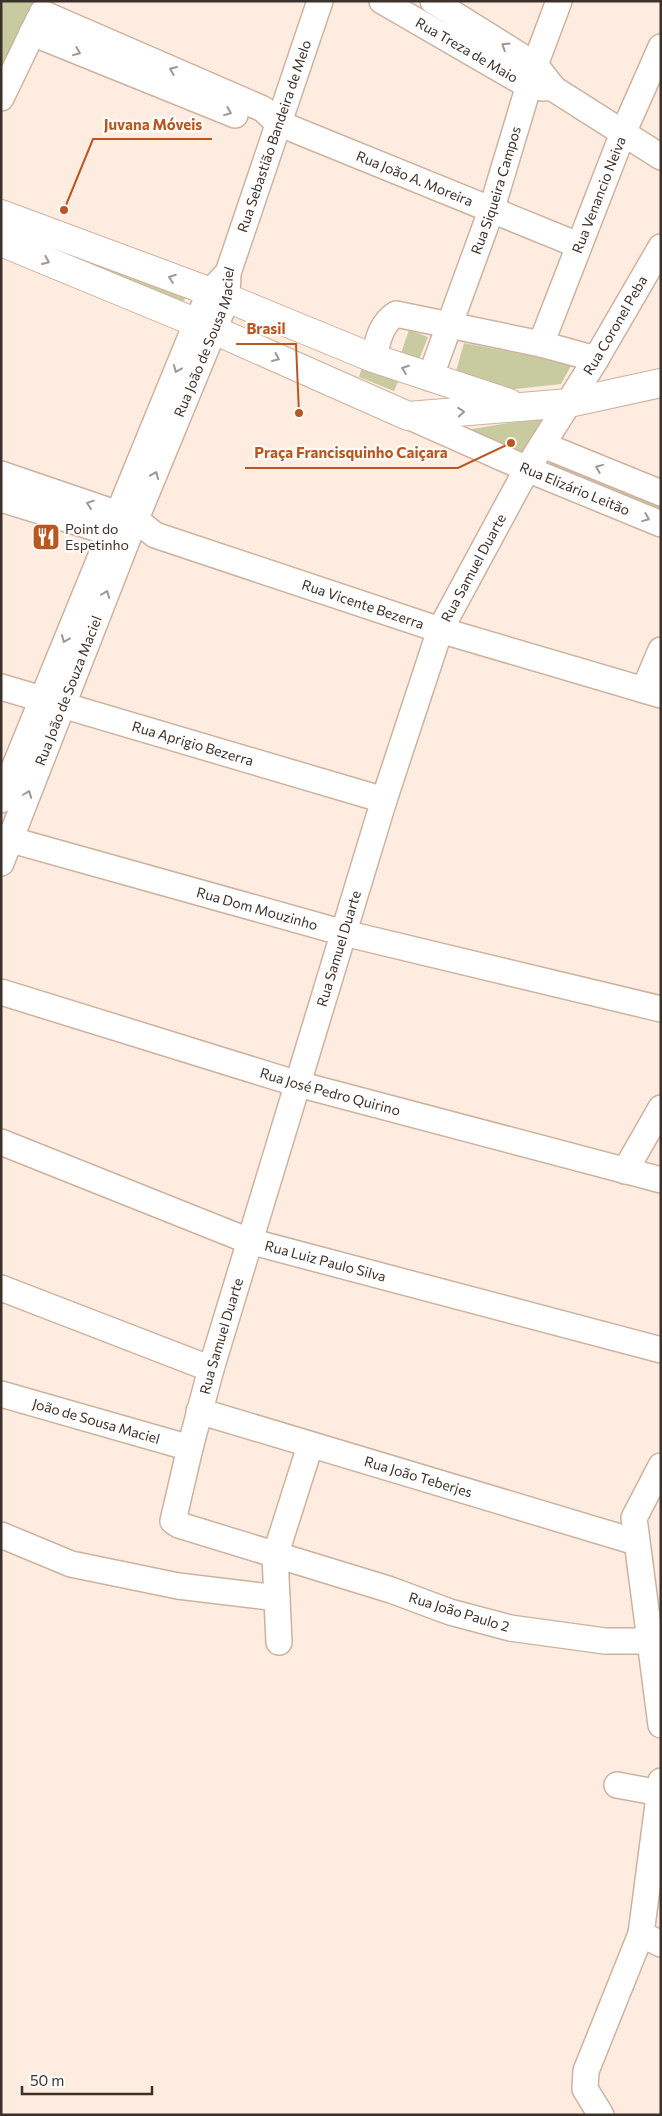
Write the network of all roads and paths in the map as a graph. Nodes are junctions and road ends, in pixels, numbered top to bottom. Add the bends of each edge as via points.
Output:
1 (320, 1) edge
2 (382, 1) edge
3 (433, 1) edge
4 (559, 1) edge
5 (40, 16) edge
6 (661, 47) edge
7 (532, 75) junction
8 (1, 98) edge
9 (278, 123) junction
10 (623, 132) junction
11 (661, 157) edge
12 (491, 211) junction
13 (1, 214) edge
14 (1, 242) edge
15 (578, 245) junction
16 (661, 247) edge
17 (222, 288) junction
18 (448, 324) junction
19 (205, 327) junction
20 (541, 344) junction
21 (373, 358) junction
22 (596, 359) junction
23 (430, 378) junction
24 (661, 383) edge
25 (569, 403) junction
26 (518, 406) junction
27 (408, 416) junction
28 (543, 445) junction
29 (527, 469) junction
30 (1, 474) edge
31 (661, 493) edge
32 (1, 499) edge
33 (661, 524) edge
34 (129, 527) junction
35 (440, 630) junction
36 (661, 650) edge
37 (1, 686) edge
38 (652, 692) edge
39 (52, 702) junction
40 (1, 800) edge
41 (384, 800) junction
42 (6, 838) edge
43 (1, 863) edge
44 (344, 933) junction
45 (1, 992) edge
46 (661, 1009) edge
47 (298, 1084) junction
48 (661, 1108) edge
49 (1, 1142) edge
50 (625, 1171) junction
51 (661, 1180) edge
52 (249, 1241) junction
53 (1, 1288) edge
54 (661, 1350) edge
55 (211, 1369) junction
56 (1, 1394) edge
57 (199, 1411) junction
58 (310, 1446) junction
59 (190, 1448) junction
60 (661, 1466) edge
61 (173, 1521) joint
62 (635, 1530) junction
63 (1, 1535) edge
64 (275, 1556) junction
65 (277, 1598) junction
66 (648, 1641) junction
67 (279, 1642) dead end
68 (661, 1725) edge
69 (661, 1780) edge
70 (617, 1785) dead end
71 (660, 1793) edge
72 (651, 1939) edge
73 (601, 2115) edge

1 - 9 street, Rua Sebastião Bandeira de Melo
2 - 7 street, Rua Treza de Maio
7 -> 3 street, Rua Treza de Maio
4 - 7 street, Rua Siqueira Campos
5 - 8 street
5 - 9 street, Rua João A. Moreira via 259,124
6 - 10 street, Rua Venancio Neiva
7 - 10 street, Rua Treza de Maio
7 - 12 street, Rua Siqueira Campos
9 - 12 street, Rua João A. Moreira
9 - 17 street, Rua Sebastião Bandeira de Melo
10 - 11 street, Rua Treza de Maio
10 - 15 street, Rua Venancio Neiva
12 - 15 street, Rua João A. Moreira
12 - 18 street, Rua Siqueira Campos
17 -> 13 main road
14 -> 19 main road
15 - 20 street, Rua Venancio Neiva
16 - 22 street, Rua Coronel Peba
17 - 19 street, Rua João de Sousa Maciel
17 - 21 main road
18 - 20 street
18 - 21 street via 396,314 383,326
18 - 23 street, Rua Siqueira Campos
19 -> 27 main road
19 - 34 street, Rua João de Sousa Maciel
20 - 22 street
23 -> 21 main road
22 - 25 street, Rua Coronel Peba
23 - 26 main road
24 - 25 main road
25 - 26 main road
25 - 28 street, Rua Samuel Duarte
27 -> 26 main road
27 - 29 street, Rua Elizário Leitão
28 - 29 street, Rua Samuel Duarte
31 -> 28 street
29 -> 33 street, Rua Elizário Leitão
29 - 35 street, Rua Samuel Duarte
34 -> 30 street, Rua Vicente Bezerra
32 - 34 street, Rua Vicente Bezerra
34 - 35 street, Rua Vicente Bezerra
34 - 39 street, Rua João de Souza Maciel
35 - 38 street, Rua Vicente Bezerra
35 - 41 street, Rua Samuel Duarte
36 - 38 street
37 - 39 street, Rua Aprigio Bezerra
39 - 40 street, Rua João de Souza Maciel
39 - 41 street, Rua Aprigio Bezerra
42 -> 39 street, Rua João de Souza Maciel
41 - 44 street, Rua Samuel Duarte
42 - 43 street, Rua João de Souza Maciel
42 - 44 street, Rua Dom Mouzinho
44 - 46 street, Rua Dom Mouzinho
44 - 47 street, Rua Samuel Duarte
45 - 47 street, Rua José Pedro Quirino
47 - 50 street, Rua José Pedro Quirino
47 - 52 street, Rua Samuel Duarte
48 - 50 street
49 - 52 street, Rua Luiz Paulo Silva
50 - 51 street, Rua José Pedro Quirino
52 - 54 street, Rua Luiz Paulo Silva
52 - 55 street, Rua Samuel Duarte
53 - 55 street
55 - 57 street, Rua Samuel Duarte
56 - 59 street, João de Sousa Maciel
57 - 58 street, Rua João Teberjes
57 - 59 street, Rua Samuel Duarte
58 - 62 street, Rua João Teberjes
58 - 64 street
59 - 61 street, Rua Samuel Duarte
60 - 62 street
61 - 64 street, Rua João Paulo 2
62 - 66 street
63 - 65 street via 71,1564 192,1587
64 - 65 street
64 - 66 street, Rua João Paulo 2 via 510,1628 605,1641
65 - 67 street
66 - 68 street
69 - 71 street
70 - 71 street
71 - 72 street
72 - 73 street via 586,2071 585,2089

